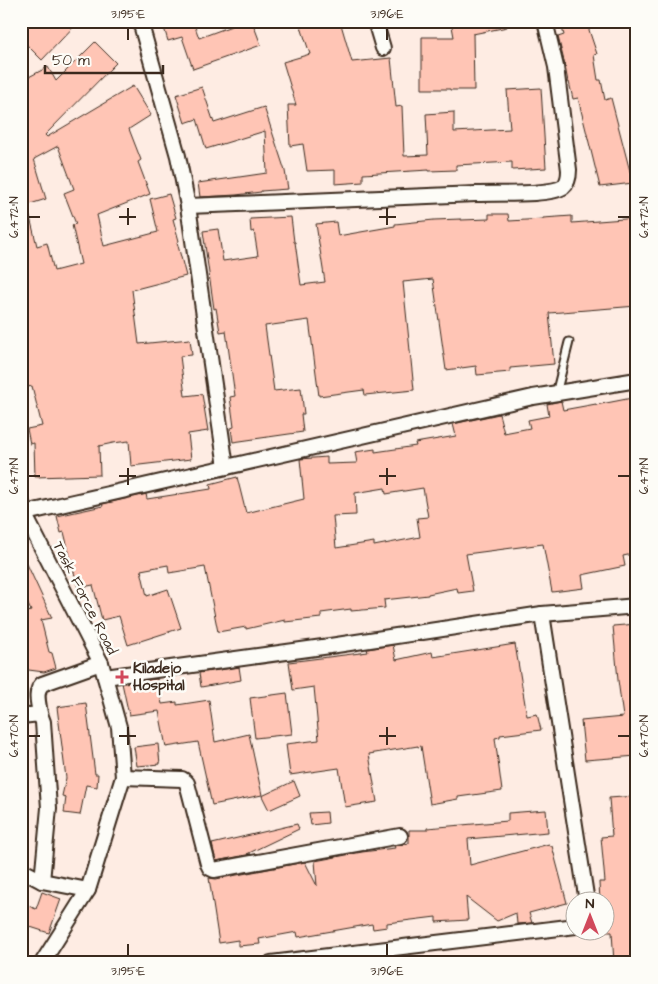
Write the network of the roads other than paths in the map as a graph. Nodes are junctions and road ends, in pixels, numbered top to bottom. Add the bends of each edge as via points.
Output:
1 (140, 21) edge
2 (375, 21) edge
3 (546, 21) edge
4 (384, 48) dead end
5 (188, 206) junction
6 (569, 342) dead end
7 (637, 380) edge
8 (556, 394) junction
9 (226, 467) junction
10 (22, 509) edge
11 (637, 606) edge
12 (542, 614) junction
13 (101, 663) junction
14 (105, 677) junction
15 (40, 714) junction
16 (21, 716) edge
17 (123, 776) junction
18 (400, 836) dead end
19 (21, 870) edge
20 (42, 881) junction
21 (88, 890) junction
22 (585, 892) edge
23 (566, 927) edge
24 (42, 963) edge
25 (270, 963) edge

1 - 5 street via 178,156
2 - 4 street
3 - 5 street via 556,67 569,170 564,186 538,192
5 - 9 street
6 - 8 lane
7 - 8 street
8 - 9 street
9 - 10 street
10 - 13 street, Task Force Road
11 - 12 street
12 - 14 street
12 - 22 street
13 - 14 street, Task Force Road
13 - 15 street via 42,684 38,688
14 - 17 street, Task Force Road via 119,727
15 - 16 street
15 - 20 street via 49,808
17 - 18 street via 182,779 187,783 208,864 214,870
17 - 21 street, Task Force Road
19 - 20 street
20 - 21 street
21 - 24 street, Task Force Road
23 - 25 street

